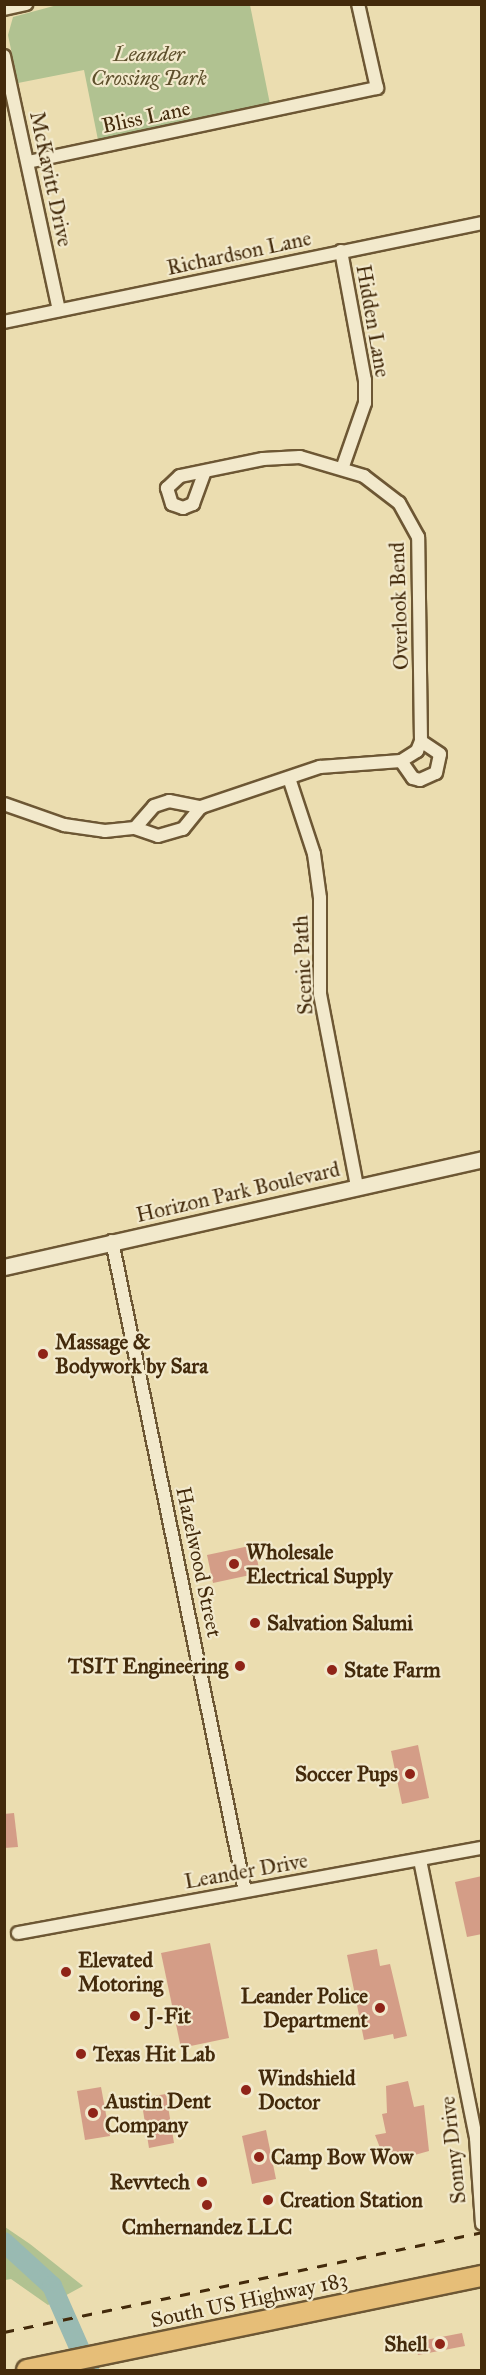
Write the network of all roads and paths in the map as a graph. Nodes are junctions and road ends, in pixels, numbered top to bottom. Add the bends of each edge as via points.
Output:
1 (26, 4) edge
2 (358, 4) edge
3 (4, 9) edge
4 (4, 56) edge
5 (28, 162) junction
6 (482, 223) edge
7 (341, 251) junction
8 (59, 310) junction
9 (4, 322) edge
10 (343, 466) junction
11 (204, 474) dead end
12 (421, 741) junction
13 (401, 761) junction
14 (288, 778) junction
15 (9, 807) edge
16 (201, 807) junction
17 (4, 821) edge
18 (135, 828) junction
19 (482, 1159) edge
20 (357, 1186) junction
21 (112, 1241) junction
22 (4, 1267) edge
23 (482, 1848) edge
24 (420, 1860) junction
25 (245, 1891) junction
26 (18, 1933) dead end
27 (482, 2224) edge
28 (482, 2276) edge
29 (27, 2370) edge

1 - 3 street
2 - 5 street, Bliss Lane via 377,88
4 - 5 street, McKavitt Drive
5 - 8 street, McKavitt Drive
6 - 7 street, Richardson Lane
7 - 8 street, Richardson Lane
7 - 10 street, Hidden Lane via 363,357 365,403
8 - 9 street, Richardson Lane
10 - 11 street, Overlook Bend via 290,457
10 - 12 street, Overlook Bend via 399,503 418,537
12 - 13 street via 417,751
12 - 13 street via 440,754 436,772 420,780 413,778
13 - 14 street via 320,767
14 - 16 street
14 - 20 street, Scenic Path via 314,854 320,898 320,994
15 - 17 street
15 - 18 street via 64,825 105,831
16 - 18 street via 169,801 154,806
16 - 18 street via 183,829 171,835
19 - 20 street, Horizon Park Boulevard
20 - 21 street, Horizon Park Boulevard
21 - 22 street, Horizon Park Boulevard
21 - 25 street, Hazelwood Street
23 - 24 street, Leander Drive
24 - 25 street, Leander Drive
24 - 27 street, Sonny Drive via 474,2127
25 - 26 street, Leander Drive
28 - 29 main road, South US Highway 183

